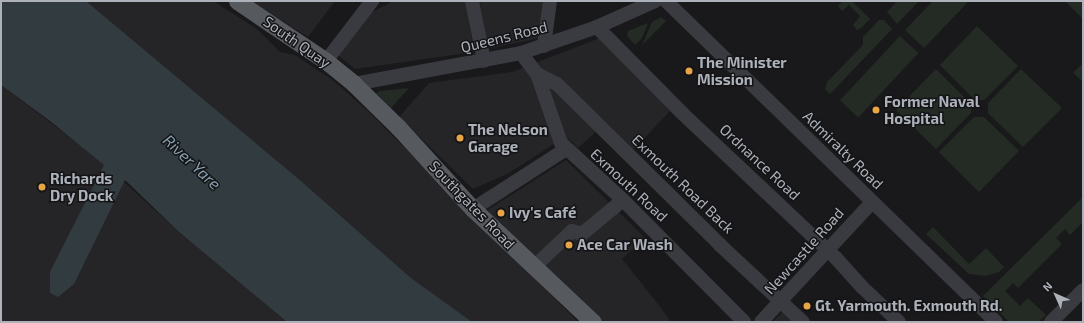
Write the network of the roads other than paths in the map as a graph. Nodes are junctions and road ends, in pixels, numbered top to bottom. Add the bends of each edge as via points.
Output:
1 (237, 1) edge
2 (372, 1) edge
3 (472, 1) edge
4 (550, 1) edge
5 (655, 1) edge
6 (666, 1) edge
7 (597, 27) junction
8 (544, 46) junction
9 (521, 53) junction
10 (326, 61) junction
11 (484, 61) junction
12 (537, 74) junction
13 (354, 84) junction
14 (566, 150) junction
15 (623, 200) junction
16 (872, 202) junction
17 (473, 209) junction
18 (827, 249) junction
19 (534, 267) junction
20 (1083, 290) edge
21 (781, 302) junction
22 (593, 322) edge
23 (744, 322) edge
24 (761, 322) edge
25 (803, 322) edge
26 (899, 322) edge
27 (996, 322) edge
28 (1051, 322) edge

1 - 10 main road, South Quay
2 - 10 street
3 - 11 street
4 - 8 street
5 - 7 street, Queens Road
6 - 16 street, Admiralty Road
7 - 8 street, Queens Road
7 - 18 street, Ordnance Road via 682,113
8 - 9 street, Queens Road
9 - 11 street, Queens Road
9 - 12 street, Exmouth Road
10 - 13 main road, South Quay
11 - 13 street, Queens Road
12 - 14 street, Exmouth Road via 561,143
12 - 21 street, Exmouth Road Back via 556,84
13 - 17 main road, Southgates Road via 398,126
14 - 15 street, Exmouth Road
14 - 17 street
15 - 19 street via 582,234 572,231
15 - 23 street, Exmouth Road
16 - 18 street, Newcastle Road
16 - 27 street, Admiralty Road
17 - 19 main road, Southgates Road
18 - 21 street, Newcastle Road
18 - 26 street, Ordnance Road
19 - 22 main road, Southgates Road
20 - 28 street
21 - 24 street, Newcastle Road
21 - 25 street, Exmouth Road Back

